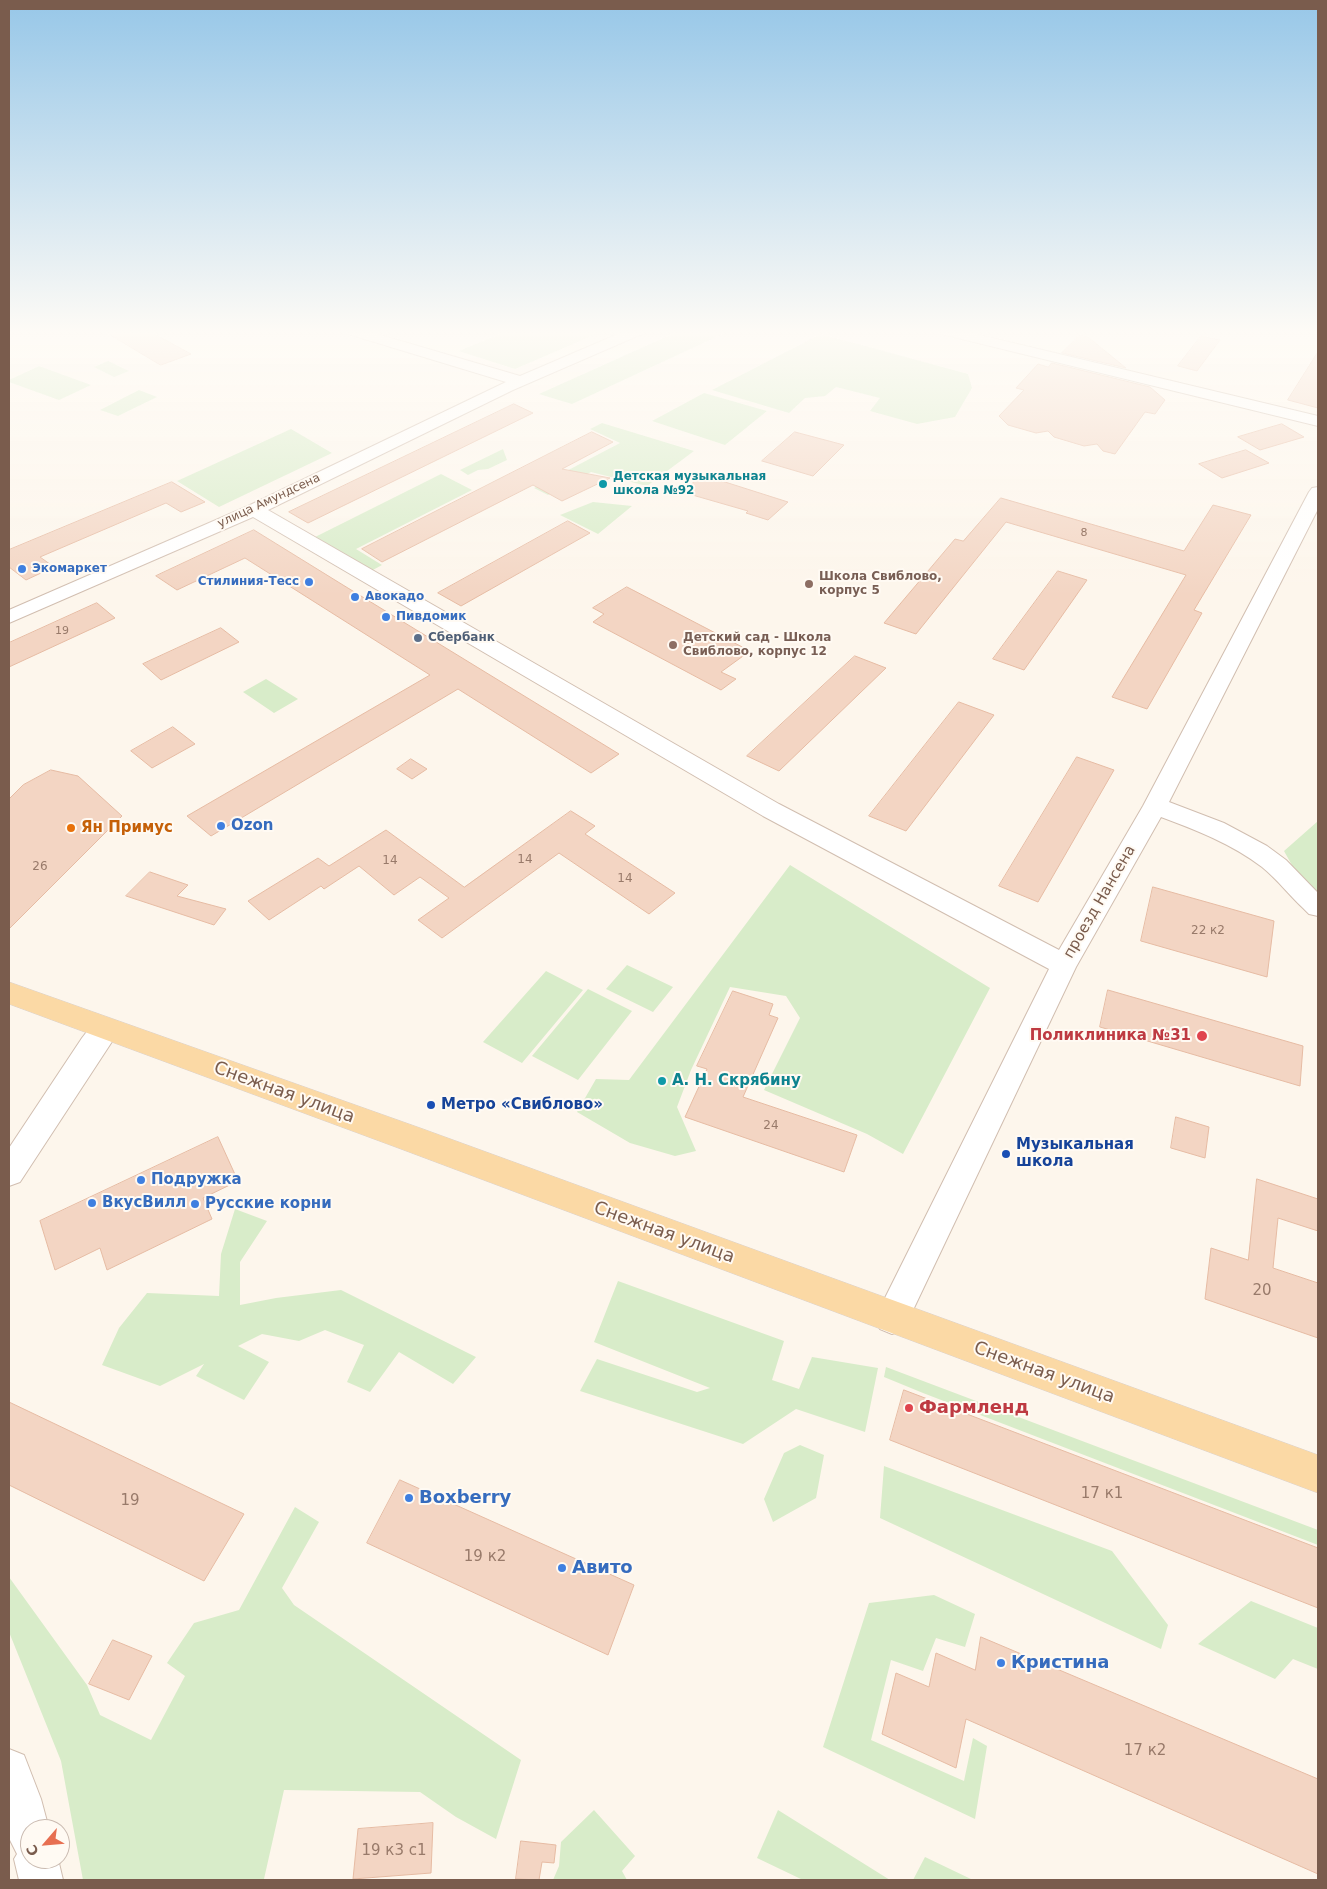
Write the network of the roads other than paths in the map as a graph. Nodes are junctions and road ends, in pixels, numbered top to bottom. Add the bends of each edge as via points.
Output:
1 (441, 419) edge
2 (1318, 492) edge
3 (254, 510) junction
4 (9, 617) edge
5 (1155, 806) junction
6 (1318, 907) edge
7 (1064, 965) junction
8 (9, 993) edge
9 (105, 1029) junction
10 (9, 1173) edge
11 (892, 1318) junction
12 (1318, 1474) edge
13 (9, 1770) edge
14 (25, 1819) edge

1 - 3 street, улица Амундсена
2 - 5 street, проезд Нансена
3 - 4 street, улица Амундсена
3 - 7 street via 771,810
5 - 6 street via 1196,822 1270,860
5 - 7 street, проезд Нансена
7 - 11 street, проезд Нансена
8 - 9 main road, Снежная улица
9 - 10 street via 75,1068
9 - 11 main road, Снежная улица via 420,1142
11 - 12 main road, Снежная улица
13 - 14 street

